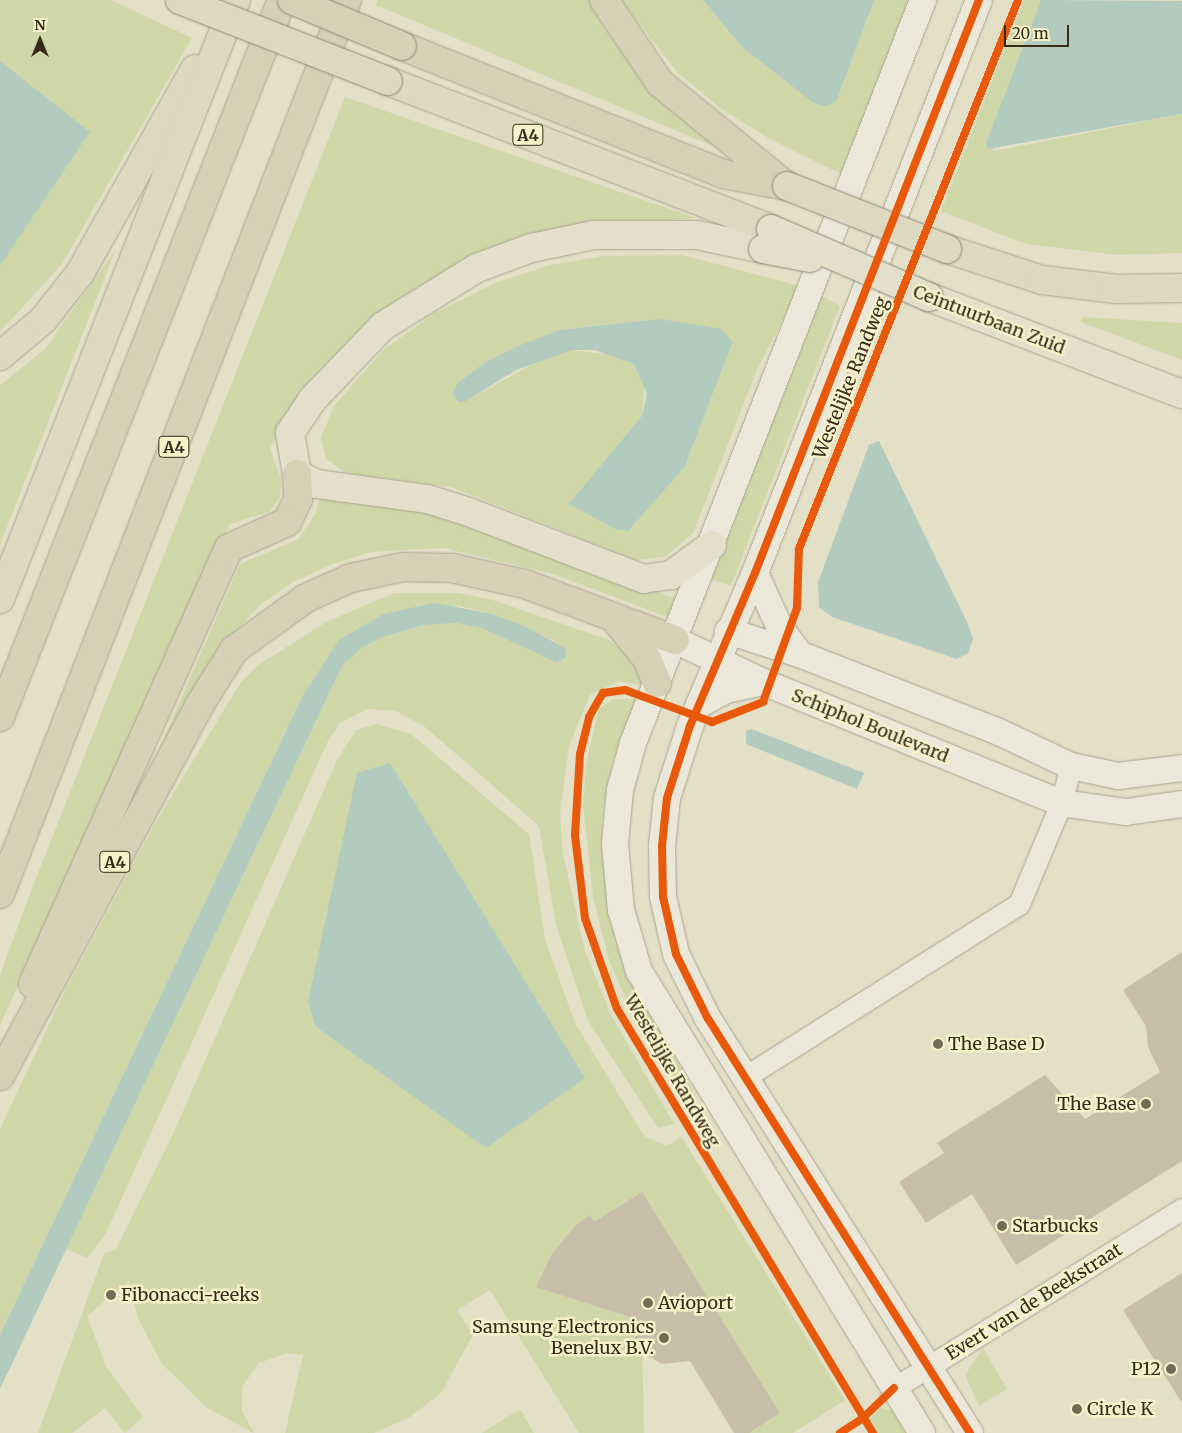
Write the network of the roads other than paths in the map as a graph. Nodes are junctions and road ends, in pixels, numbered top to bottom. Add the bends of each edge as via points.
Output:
1 (180, 0) edge
2 (229, 0) edge
3 (236, 0) edge
4 (282, 0) edge
5 (292, 0) edge
6 (348, 0) edge
7 (604, 0) edge
8 (924, 0) edge
9 (979, 0) edge
10 (787, 186) junction
11 (767, 239) junction
12 (1086, 286) junction
13 (1182, 288) edge
14 (1182, 307) edge
15 (0, 356) edge
16 (1182, 394) edge
17 (298, 474) junction
18 (712, 545) junction
19 (756, 573) junction
20 (0, 599) edge
21 (611, 615) junction
22 (728, 631) junction
23 (675, 640) junction
24 (799, 654) junction
25 (716, 659) junction
26 (763, 682) junction
27 (657, 683) junction
28 (699, 705) junction
29 (0, 716) edge
30 (1071, 766) junction
31 (1182, 768) edge
32 (1061, 803) junction
33 (1182, 804) edge
34 (0, 894) edge
35 (0, 1067) edge
36 (0, 1076) edge
37 (745, 1077) junction
38 (1182, 1209) edge
39 (929, 1367) junction
40 (894, 1388) junction
41 (922, 1433) edge
42 (970, 1433) edge

1 - 11 highway, A4, bridge via 388,80
2 - 15 highway via 157,141 80,273 43,320
3 - 20 highway
4 - 29 highway
5 - 10 highway, A4, bridge via 723,174
6 - 34 highway, A4
7 - 10 highway via 660,83
8 - 18 street, Westelijke Randweg
9 - 19 street, Westelijke Randweg
10 - 12 highway, bridge via 1004,270
11 - 16 main road, Ceintuurbaan Zuid, bridge via 853,267
11 - 17 main road, Ceintuurbaan Zuid via 594,234 531,248 477,268 382,326 312,400 290,433
12 - 13 highway
12 - 14 highway
17 - 18 main road via 333,489 427,499 644,579 671,575
17 - 35 highway, A4 via 298,499 287,522 229,548 50,940
18 - 23 street, Westelijke Randweg
19 - 22 street, Westelijke Randweg
19 - 24 street via 779,626
21 - 23 highway, A4
21 - 27 highway, A4 via 639,647
21 - 36 highway, A4 via 490,573 403,566 351,578 306,598 262,628 234,650 199,706
22 - 23 street
22 - 24 street
22 - 25 street, Westelijke Randweg
23 - 25 street, Schiphol Boulevard
23 - 27 street, Westelijke Randweg
24 - 30 street via 999,732
25 - 26 street, Schiphol Boulevard
25 - 28 street, Westelijke Randweg
26 - 28 street via 726,690
26 - 32 street, Schiphol Boulevard
27 - 40 street, Westelijke Randweg via 620,790 615,844 620,910 640,971
28 - 37 street, Westelijke Randweg via 667,798 663,897 676,954 708,1019
30 - 31 street via 1118,776
30 - 32 street
32 - 33 street, Schiphol Boulevard via 1126,812
32 - 37 street via 1020,904
37 - 39 street, Westelijke Randweg
38 - 39 street, Evert van de Beekstraat
39 - 40 street, Evert van de Beekstraat
39 - 42 street, Westelijke Randweg
40 - 41 street, Westelijke Randweg

